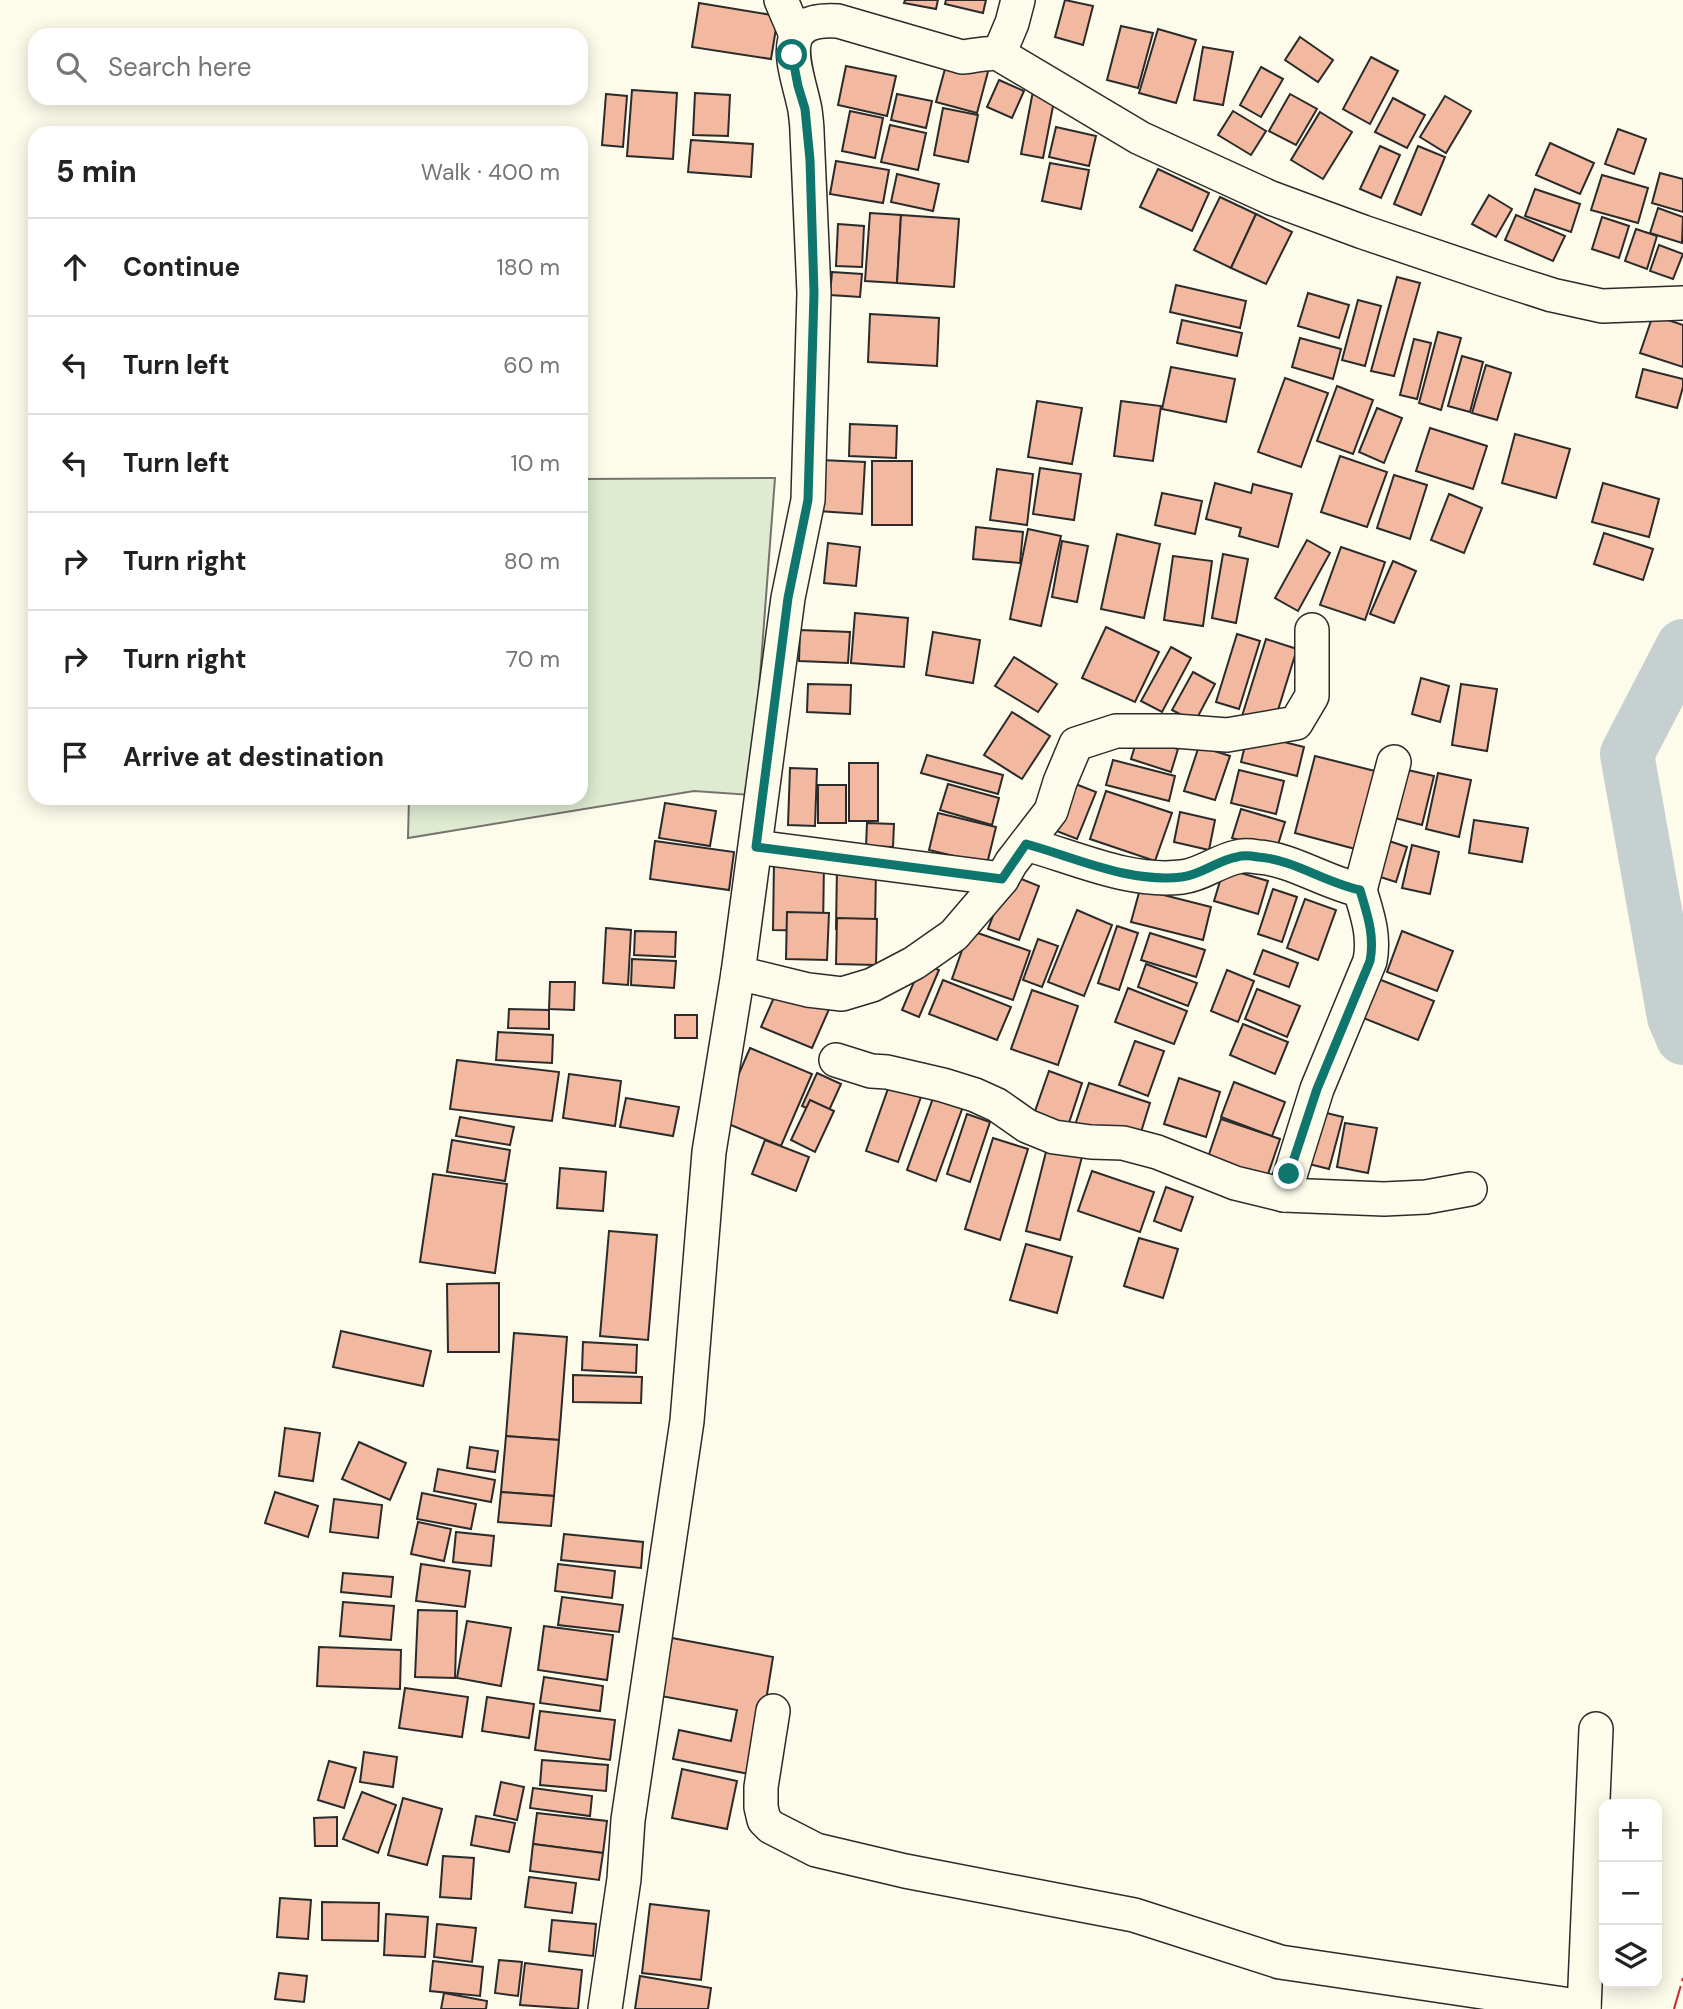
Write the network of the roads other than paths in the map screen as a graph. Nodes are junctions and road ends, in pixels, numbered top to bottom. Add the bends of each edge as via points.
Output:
1 (781, 0) edge
2 (1018, 0) edge
3 (796, 35) junction
4 (999, 54) junction
5 (1683, 303) edge
6 (1312, 630) dead end
7 (1394, 762) dead end
8 (1026, 844) junction
9 (756, 847) junction
10 (1002, 879) junction
11 (1360, 890) junction
12 (738, 973) junction
13 (836, 1060) dead end
14 (1469, 1189) dead end
15 (1283, 1195) junction
16 (773, 1711) dead end
17 (1596, 1729) dead end
18 (1584, 2008) edge
19 (605, 2009) edge

1 - 3 street
2 - 4 street
3 - 4 street via 807,25 838,21 962,57
3 - 9 street via 792,55 805,109 814,293 808,500 788,598
4 - 5 street via 1140,138 1271,198 1552,295 1602,306
6 - 8 street via 1312,696 1296,723 1227,735 1116,731 1076,744 1051,811
7 - 11 street
8 - 10 street
8 - 11 street via 1120,872 1158,878 1185,877 1237,857 1261,857
9 - 10 street
9 - 12 street
10 - 12 street via 954,935 872,985 842,994
11 - 15 street via 1373,940 1370,961 1317,1089
12 - 19 street via 709,1152 687,1421
13 - 15 street via 975,1095 1027,1126 1054,1136 1123,1143
14 - 15 street via 1384,1199
16 - 18 street via 761,1787 764,1820 816,1850 1134,1915 1280,1962
17 - 18 street

